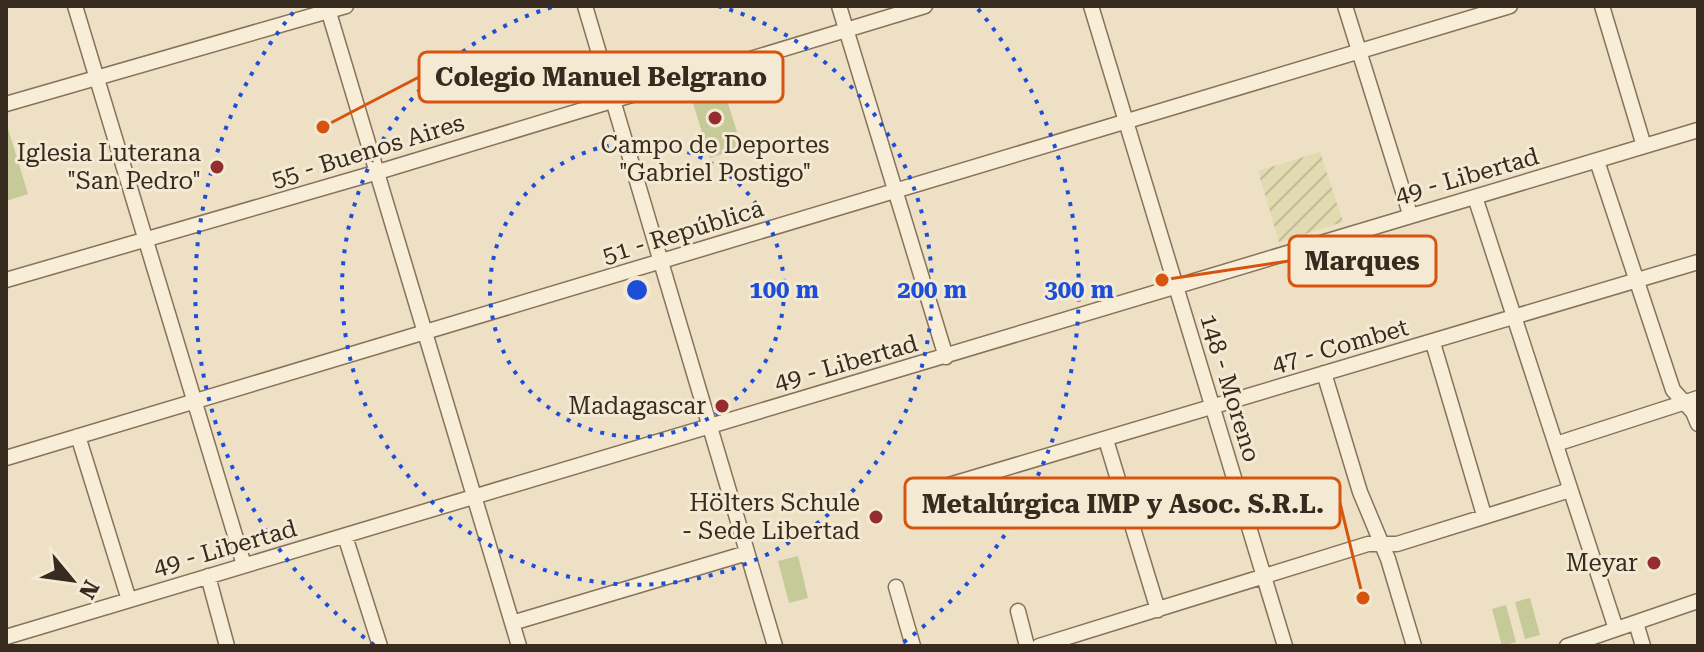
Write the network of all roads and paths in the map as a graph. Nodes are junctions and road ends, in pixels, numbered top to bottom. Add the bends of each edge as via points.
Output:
1 (75, 6) edge
2 (346, 6) edge
3 (585, 6) edge
4 (839, 6) edge
5 (925, 6) edge
6 (1091, 6) edge
7 (1345, 6) edge
8 (1510, 6) edge
9 (1602, 6) edge
10 (328, 9) edge
11 (846, 30) junction
12 (1359, 52) junction
13 (97, 77) junction
14 (613, 100) junction
15 (6, 104) edge
16 (1126, 122) junction
17 (1698, 130) edge
18 (1644, 146) junction
19 (1597, 161) junction
20 (378, 172) junction
21 (894, 191) junction
22 (1475, 197) junction
23 (1410, 214) junction
24 (145, 240) junction
25 (660, 262) junction
26 (1698, 262) edge
27 (6, 280) edge
28 (1636, 280) junction
29 (1176, 287) junction
30 (1514, 317) junction
31 (425, 333) junction
32 (1433, 343) junction
33 (946, 357) junction
34 (1324, 373) junction
35 (1691, 400) edge
36 (194, 402) junction
37 (1212, 406) junction
38 (1698, 424) edge
39 (709, 425) junction
40 (78, 436) junction
41 (1106, 440) junction
42 (1556, 444) junction
43 (6, 458) edge
44 (949, 485) dead end
45 (1570, 490) junction
46 (475, 497) junction
47 (1484, 515) junction
48 (345, 536) junction
49 (1382, 544) junction
50 (747, 553) junction
51 (244, 565) junction
52 (208, 576) junction
53 (1265, 576) junction
54 (896, 587) dead end
55 (129, 600) junction
56 (1698, 601) edge
57 (1158, 610) junction
58 (1018, 611) dead end
59 (512, 623) junction
60 (1636, 623) junction
61 (1616, 629) junction
62 (6, 636) edge
63 (9, 646) edge
64 (227, 646) edge
65 (380, 646) edge
66 (519, 646) edge
67 (775, 646) edge
68 (913, 646) edge
69 (1027, 646) edge
70 (1039, 646) edge
71 (1285, 646) edge
72 (1414, 646) edge
73 (1567, 646) edge
74 (1643, 646) edge

1 - 13 street
2 - 10 street
3 - 14 street
4 - 11 street
5 - 11 street, 55 - Buenos Aires
6 - 16 street, 148 - Moreno
7 - 12 street
8 - 12 street, 51 - República
9 - 18 street
10 - 13 street
10 - 20 street
11 - 14 street, 55 - Buenos Aires
11 - 21 street
12 - 16 street, 51 - República
12 - 23 street
13 - 15 street
13 - 24 street
14 - 20 street, 55 - Buenos Aires
14 - 25 street
16 - 21 street, 51 - República
16 - 29 street, 148 - Moreno
17 - 18 street, 49 - Libertad
18 - 19 street, 49 - Libertad
19 - 22 street, 49 - Libertad
19 - 28 street
20 - 24 street, 55 - Buenos Aires
20 - 31 street
21 - 25 street, 51 - República
21 - 33 street
22 - 23 street, 49 - Libertad
22 - 30 street
23 - 29 street, 49 - Libertad
24 - 27 street, 55 - Buenos Aires
24 - 36 street
25 - 31 street, 51 - República
25 - 39 street
26 - 28 street, 47 - Combet
28 - 30 street, 47 - Combet
28 - 35 street via 1673,390
29 - 33 street, 49 - Libertad
29 - 37 street, 148 - Moreno
30 - 32 street, 47 - Combet
30 - 42 street
31 - 36 street, 51 - República
31 - 46 street
32 - 34 street, 47 - Combet
32 - 47 street
33 - 39 street, 49 - Libertad
34 - 37 street, 47 - Combet
34 - 49 street via 1360,492
35 - 38 street
35 - 42 street
36 - 40 street, 51 - República
36 - 51 street
37 - 41 street, 47 - Combet
37 - 53 street, 148 - Moreno
39 - 46 street, 49 - Libertad
39 - 50 street
40 - 43 street, 51 - República
40 - 55 street
41 - 44 street, 47 - Combet
41 - 57 street
42 - 45 street
45 - 47 street
45 - 61 street
46 - 48 street, 49 - Libertad
46 - 59 street
47 - 49 street via 1397,544
48 - 51 street, 49 - Libertad
48 - 65 street
49 - 53 street
49 - 72 street
50 - 59 street
50 - 67 street
51 - 52 street, 49 - Libertad
52 - 55 street, 49 - Libertad
52 - 64 street
53 - 57 street
53 - 71 street, 148 - Moreno
54 - 68 street
55 - 62 street, 49 - Libertad
56 - 60 street
57 - 70 street
58 - 69 street
59 - 66 street
60 - 61 street
60 - 74 street
61 - 73 street
62 - 63 street

